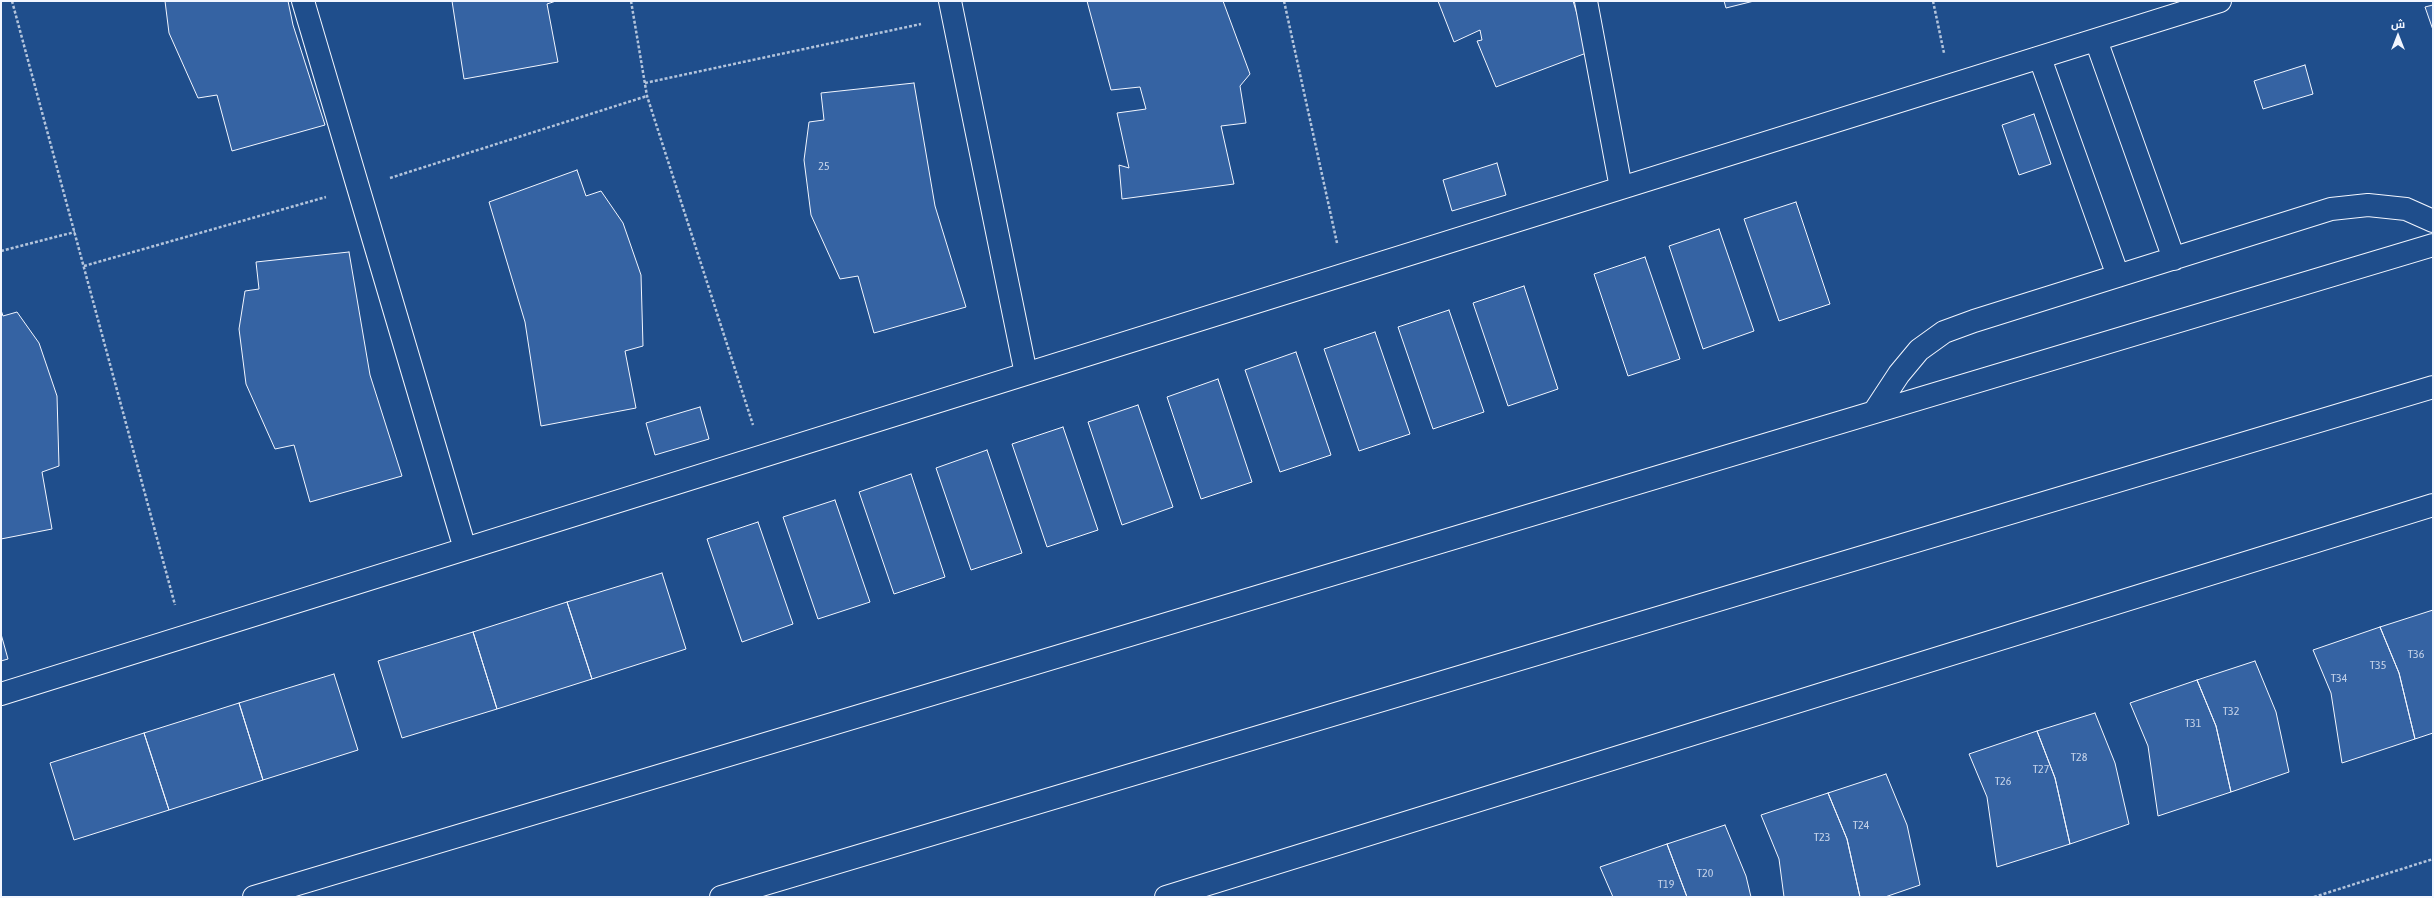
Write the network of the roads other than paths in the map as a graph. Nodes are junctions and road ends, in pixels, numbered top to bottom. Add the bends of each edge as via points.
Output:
1 (303, 1) edge
2 (1586, 1) edge
3 (2220, 1) edge
4 (951, 9) edge
5 (2096, 40) junction
6 (2040, 58) junction
7 (1621, 188) junction
8 (2433, 221) edge
9 (2433, 245) edge
10 (2174, 259) junction
11 (2118, 276) junction
12 (1026, 374) junction
13 (2433, 387) edge
14 (1874, 412) junction
15 (2433, 505) edge
16 (465, 549) junction
17 (1, 694) edge
18 (254, 897) edge
19 (721, 897) edge
20 (1166, 897) edge

1 - 16 street
2 - 7 street
3 - 5 street
4 - 12 street
5 - 6 street
5 - 10 street
6 - 7 street
6 - 11 street
7 - 12 street
8 - 10 street via 2398,208 2368,205 2331,209
9 - 14 street
10 - 11 street
11 - 14 street via 1944,332 1919,350 1899,374
12 - 16 street
13 - 19 street
14 - 18 street
15 - 20 street
16 - 17 street

